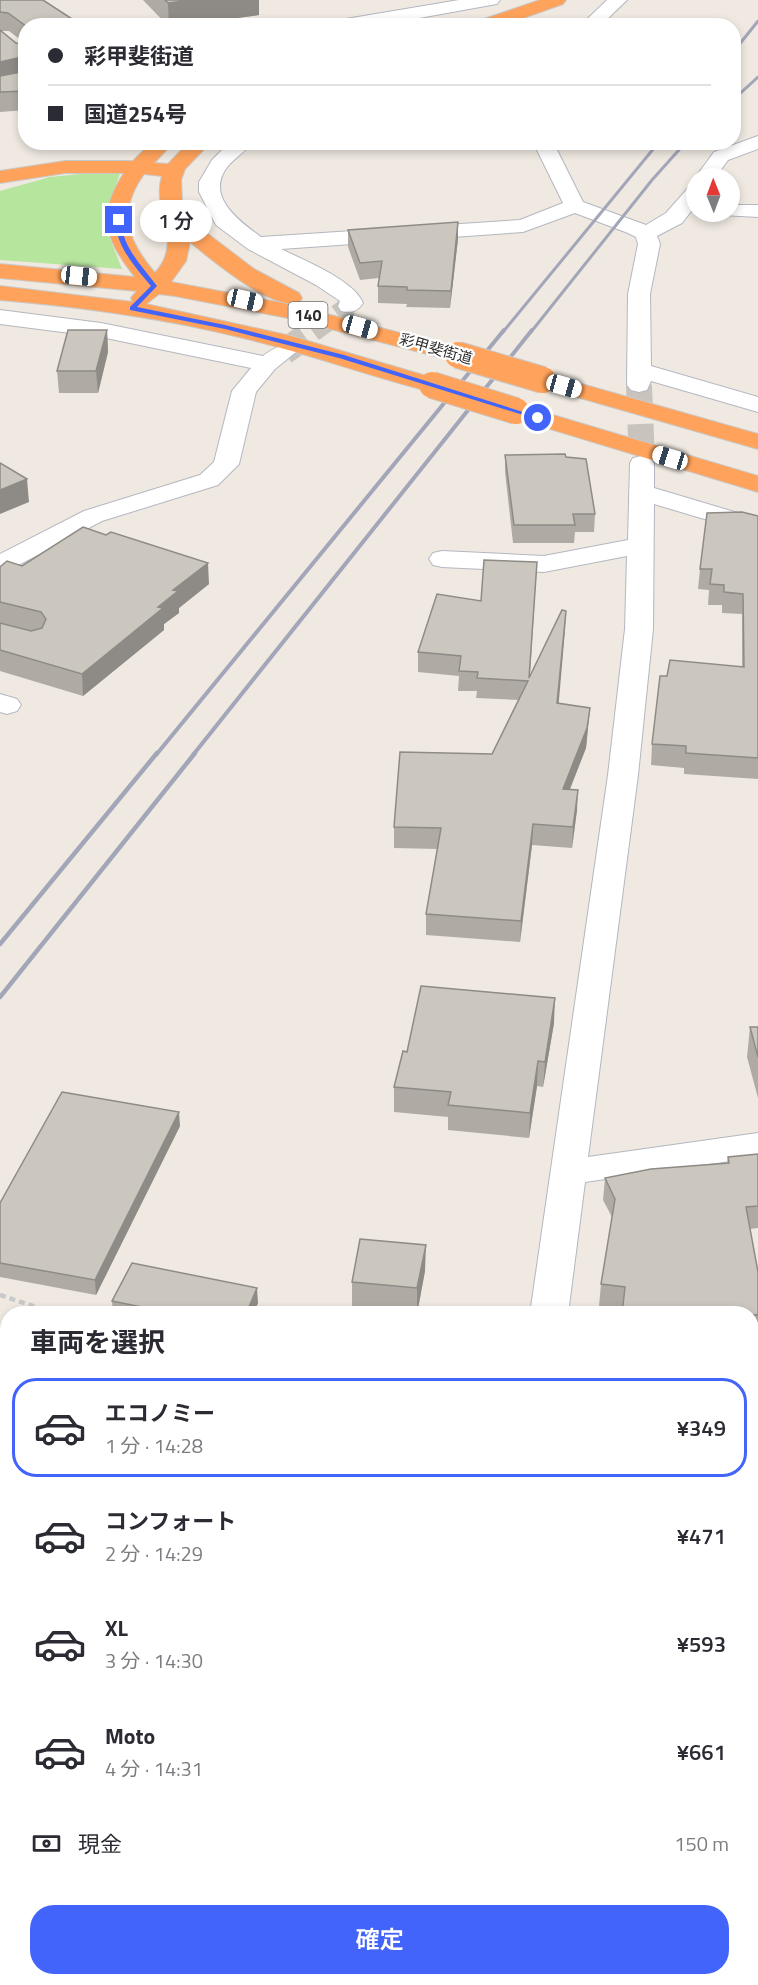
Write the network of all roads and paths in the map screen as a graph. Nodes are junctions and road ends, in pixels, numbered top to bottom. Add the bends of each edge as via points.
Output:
1 (491, 0) edge
2 (557, 0) edge
3 (618, 0) edge
4 (386, 18) edge
5 (505, 18) edge
6 (599, 18) edge
7 (758, 142) edge
8 (741, 149) edge
9 (156, 150) edge
10 (194, 150) edge
11 (234, 150) edge
12 (547, 150) edge
13 (737, 150) edge
14 (137, 167) junction
15 (713, 168) edge
16 (174, 171) junction
17 (0, 177) edge
18 (575, 206) junction
19 (686, 211) edge
20 (740, 211) edge
21 (758, 211) edge
22 (179, 223) junction
23 (646, 234) junction
24 (256, 244) junction
25 (0, 271) edge
26 (154, 286) junction
27 (0, 293) edge
28 (349, 306) dead end
29 (133, 308) junction
30 (0, 317) edge
31 (360, 327) junction
32 (758, 405) edge
33 (758, 442) edge
34 (758, 484) edge
35 (758, 527) edge
36 (642, 545) junction
37 (442, 559) dead end
38 (0, 564) edge
39 (758, 1144) edge
40 (569, 1172) junction
41 (0, 1295) edge
42 (33, 1306) edge
43 (550, 1306) edge

1 - 4 street
2 - 5 highway
3 - 6 street
7 - 8 street
9 - 14 highway
10 - 16 highway
11 - 24 street via 219,164 209,182 209,192 224,220
12 - 18 street
13 - 15 street via 722,156
14 - 16 highway
14 - 17 highway via 57,166
14 - 26 highway via 126,184 118,232
16 - 22 highway via 169,191
18 - 23 street
18 - 24 street via 523,226
19 - 23 street
20 - 21 street
22 - 26 highway via 177,256 169,272
22 - 31 highway via 252,279
23 - 32 street via 649,244 639,294 639,377
24 - 28 street via 324,280 350,298
25 - 26 highway, 彩甲斐街道 / 140
26 - 29 highway
26 - 31 highway, 彩甲斐街道 / 140 via 245,300
27 - 29 highway, 彩甲斐街道 / 140
29 - 34 highway, 彩甲斐街道 / 140, bridge via 341,357
30 - 38 street via 56,322 275,358 244,391 226,465 209,480 93,516
31 - 33 highway, 彩甲斐街道 / 140, bridge
35 - 36 street via 642,478
36 - 37 street via 544,564
36 - 40 street via 639,629 623,775
39 - 40 street
40 - 43 street
41 - 42 path

